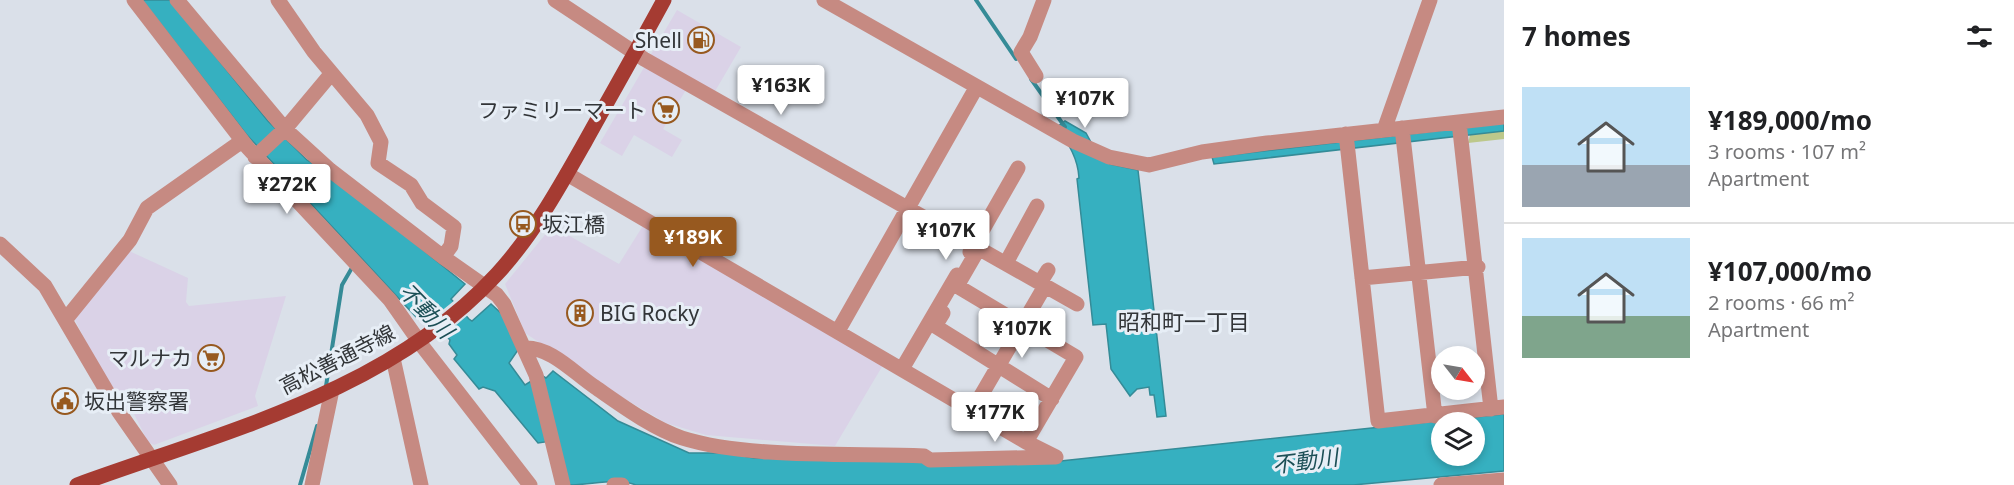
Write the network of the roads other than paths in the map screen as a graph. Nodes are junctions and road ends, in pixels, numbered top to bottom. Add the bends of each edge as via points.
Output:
1 (134, 0) edge
2 (177, 0) edge
3 (278, 0) edge
4 (555, 0) edge
5 (664, 0) edge
6 (824, 0) edge
7 (1044, 0) edge
8 (1430, 0) edge
9 (635, 52) junction
10 (331, 74) junction
11 (1036, 76) dead end
12 (976, 87) junction
13 (1504, 117) edge
14 (1460, 128) junction
15 (1384, 130) junction
16 (283, 131) junction
17 (1403, 135) junction
18 (1347, 141) junction
19 (251, 150) junction
20 (1018, 168) dead end
21 (567, 174) junction
22 (1037, 206) dead end
23 (909, 207) junction
24 (0, 244) edge
25 (977, 246) junction
26 (443, 256) junction
27 (1005, 263) junction
28 (1478, 267) junction
29 (1419, 273) junction
30 (1046, 277) junction
31 (1362, 278) junction
32 (957, 286) junction
33 (485, 287) junction
34 (1077, 304) dead end
35 (66, 319) junction
36 (1022, 325) junction
37 (838, 332) junction
38 (420, 340) junction
39 (525, 348) junction
40 (393, 358) junction
41 (999, 366) junction
42 (902, 369) junction
43 (327, 393) junction
44 (1052, 399) junction
45 (1498, 408) edge
46 (972, 411) junction
47 (1435, 412) edge
48 (1466, 412) edge
49 (1431, 416) edge
50 (1026, 442) junction
51 (151, 458) junction
52 (1504, 480) edge
53 (77, 485) edge
54 (170, 485) edge
55 (312, 485) edge
56 (421, 485) edge
57 (530, 485) edge
58 (562, 485) edge
59 (614, 485) edge
60 (622, 485) edge
61 (1441, 485) edge

1 - 19 street
2 - 16 street
3 - 10 street
4 - 9 street
5 - 9 main road, 高松善通寺線
6 - 12 street
7 - 11 street via 1021,52
8 - 15 street
9 - 21 main road, 高松善通寺線
9 - 23 street
10 - 16 street
10 - 26 street via 367,115 380,138 378,163 411,185 422,203 454,227 451,246
12 - 18 street via 1092,151 1134,164 1149,165 1202,152
12 - 23 street
13 - 14 street
14 - 17 street
14 - 28 street
15 - 17 street
15 - 18 street
16 - 19 street
16 - 26 street
17 - 29 street
18 - 31 street
19 - 35 street via 147,208 130,240
19 - 38 street via 390,300
20 - 25 street
21 - 33 main road, 高松善通寺線 via 533,229
21 - 37 street
22 - 27 street
23 - 25 street
23 - 37 street
24 - 35 street via 45,286
25 - 27 street
25 - 32 street
25 - 42 street
26 - 33 street
27 - 30 street
28 - 29 street
28 - 45 street
29 - 31 street
29 - 47 street
30 - 34 street
30 - 36 street
31 - 49 street via 1378,421
32 - 36 street
32 - 41 street via 935,326
33 - 38 main road, 高松善通寺線
33 - 39 street via 504,304
35 - 51 street via 119,412
36 - 41 street
36 - 44 street via 1076,357
37 - 42 street
38 - 40 main road, 高松善通寺線
38 - 57 street
39 - 50 street via 535,347 559,360 659,428 709,444 924,456 930,460 1056,457
39 - 58 street via 536,375
40 - 43 main road, 高松善通寺線
40 - 56 street
41 - 44 street
41 - 46 street
42 - 46 street
43 - 51 main road, 高松善通寺線
43 - 55 street
44 - 50 street
45 - 48 street
46 - 50 street
51 - 53 main road, 高松善通寺線
51 - 54 street
52 - 61 street
59 - 60 street

